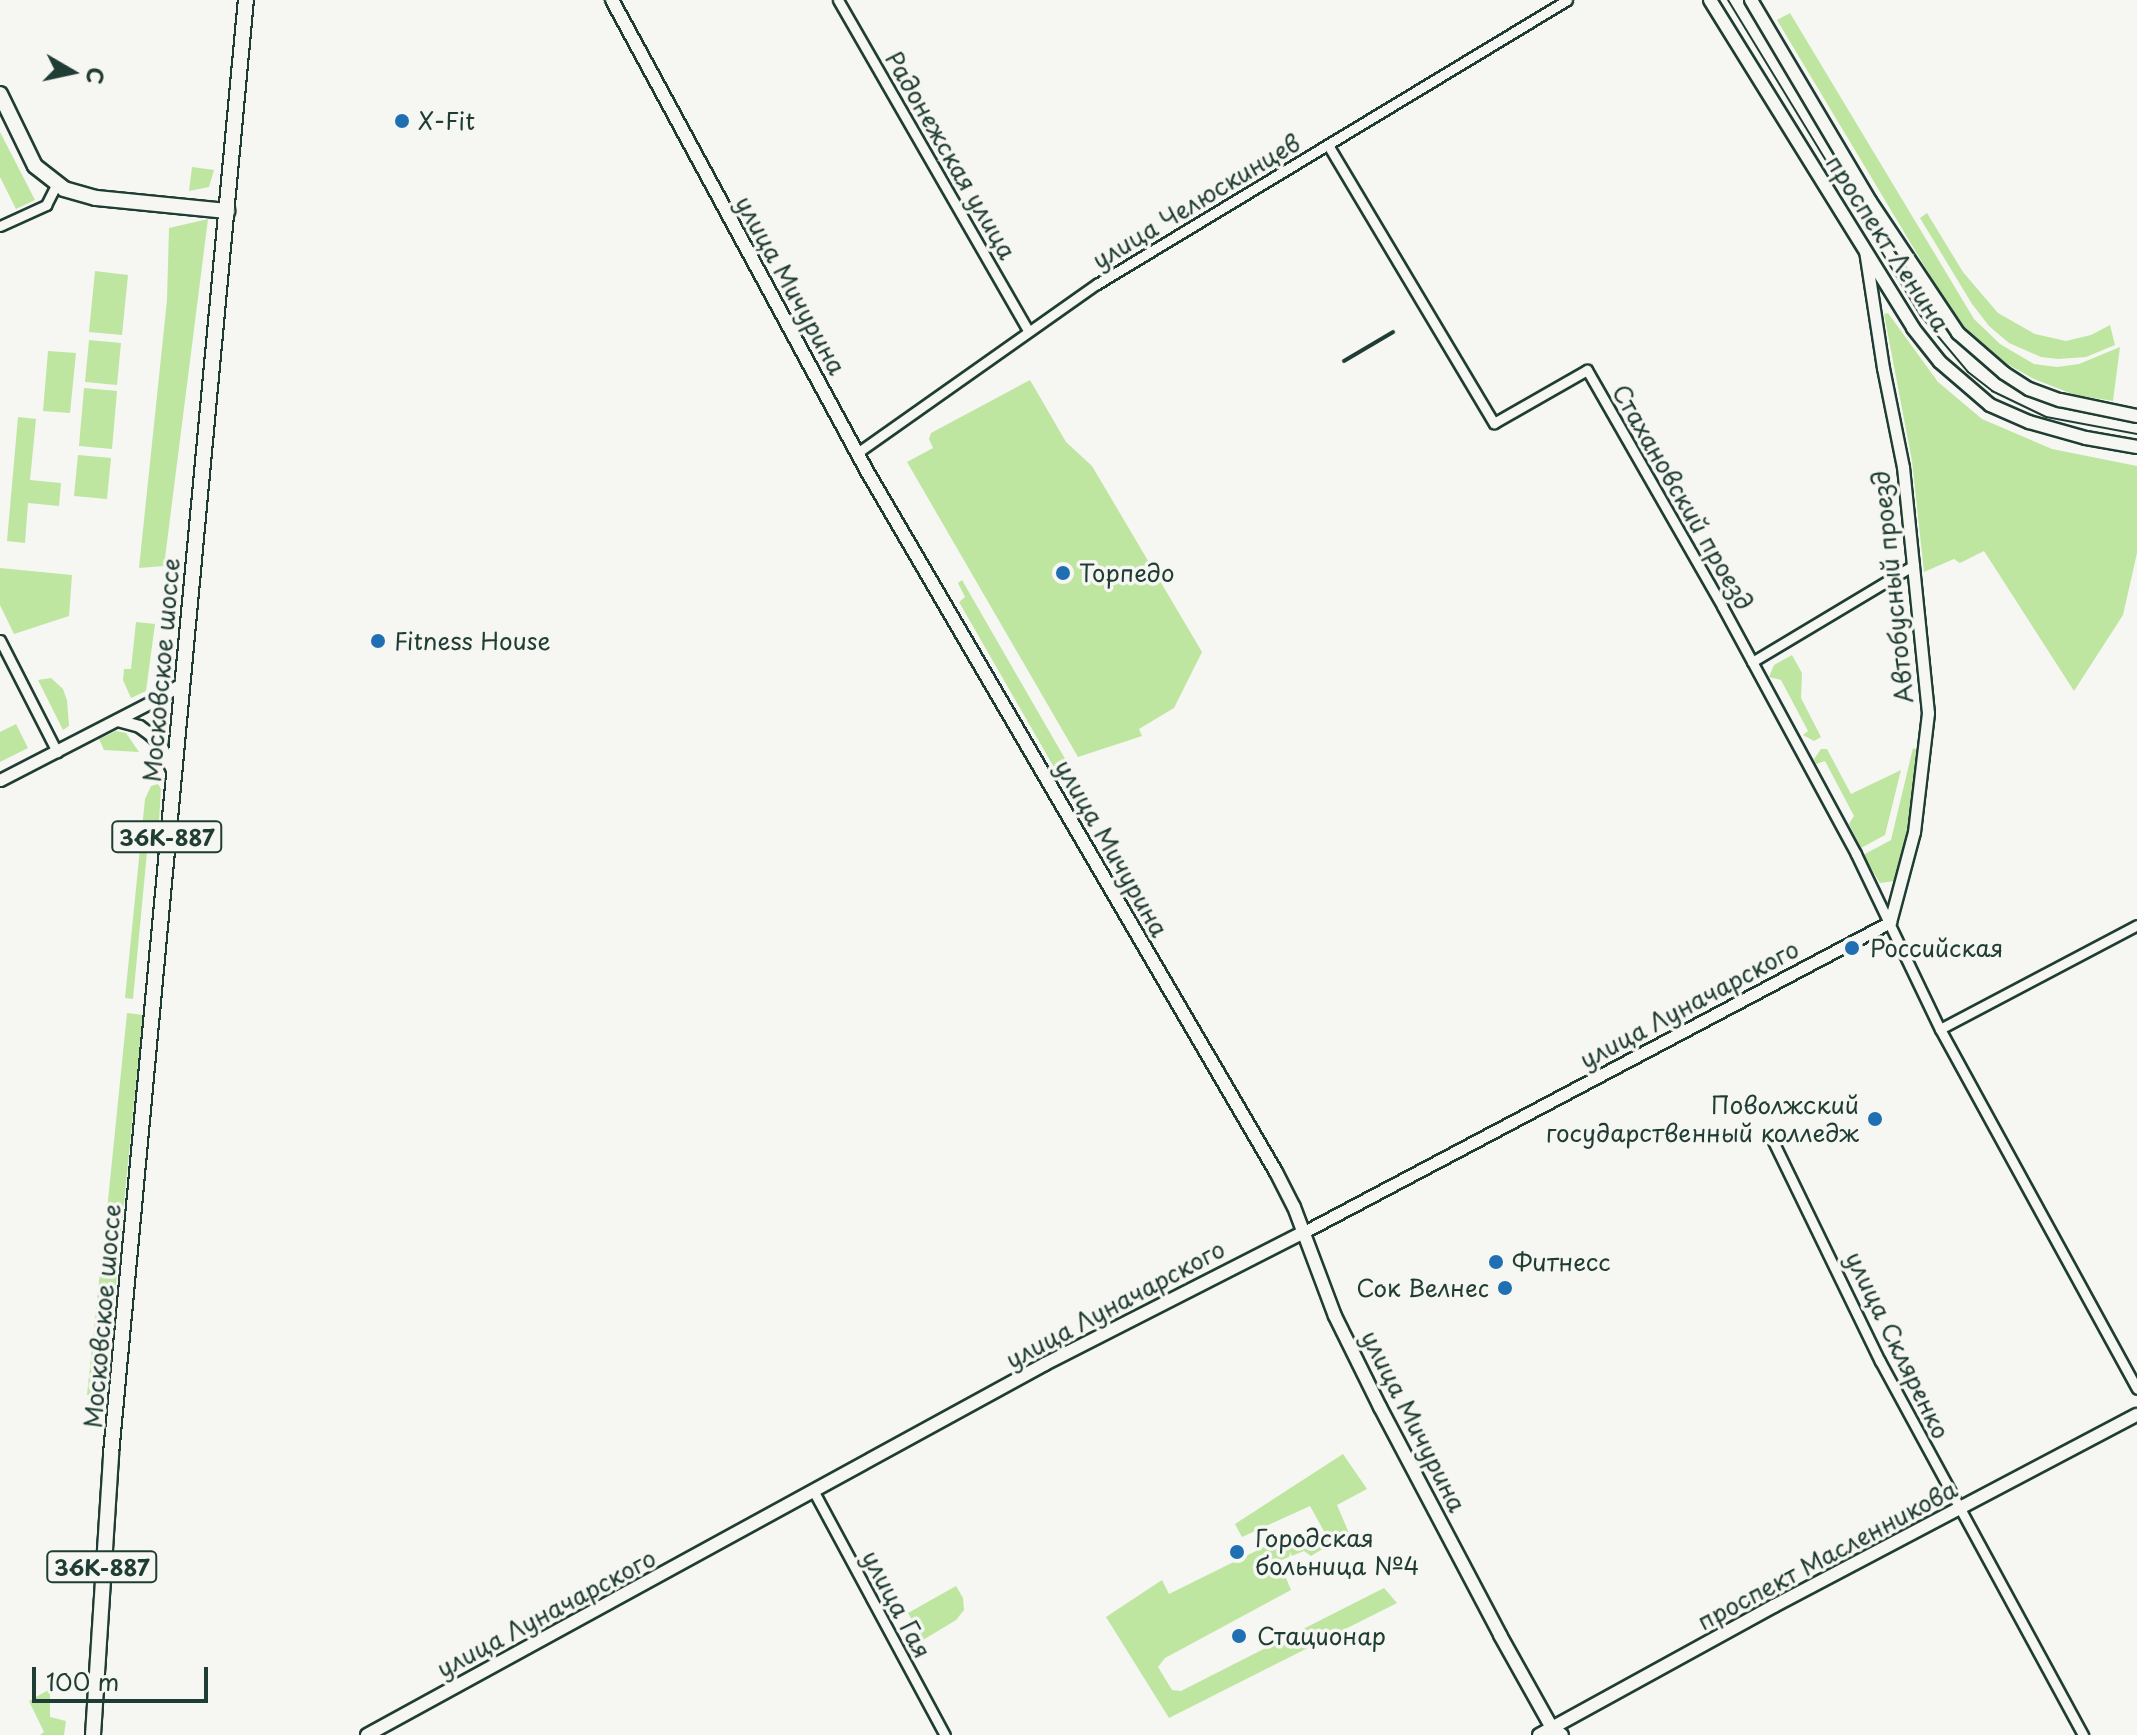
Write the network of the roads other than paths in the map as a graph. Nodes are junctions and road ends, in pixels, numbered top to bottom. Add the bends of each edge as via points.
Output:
1 (246, 0) edge
2 (612, 0) edge
3 (838, 0) edge
4 (1567, 0) edge
5 (1710, 0) edge
6 (1751, 0) edge
7 (0, 94) edge
8 (1328, 145) junction
9 (56, 185) junction
10 (227, 211) junction
11 (0, 226) edge
12 (1864, 246) junction
13 (1028, 331) junction
14 (2137, 416) edge
15 (2137, 447) edge
16 (857, 453) junction
17 (1914, 565) junction
18 (0, 640) edge
19 (1752, 662) junction
20 (182, 683) junction
21 (117, 720) junction
22 (57, 752) junction
23 (173, 772) junction
24 (0, 780) edge
25 (1890, 922) junction
26 (2137, 925) edge
27 (1940, 1029) junction
28 (1772, 1139) dead end
29 (1302, 1233) junction
30 (2137, 1389) edge
31 (2137, 1415) edge
32 (814, 1492) junction
33 (1958, 1509) junction
34 (94, 1680) junction
35 (1555, 1733) edge
36 (84, 1735) edge
37 (93, 1735) edge
38 (367, 1735) edge
39 (945, 1735) edge
40 (1539, 1735) edge
41 (2083, 1735) edge

1 - 10 main road, Московское шоссе / 36К-887
2 - 16 main road, улица Мичурина
3 - 13 street, Радонежская улица
4 - 8 street, улица Челюскинцев
5 - 12 main road, проспект Ленина
6 - 14 main road, проспект Ленина via 1870,201 1958,333 2029,389
7 - 9 main road via 35,166
8 - 13 street, улица Челюскинцев via 1112,274
8 - 19 street, Стахановский проезд via 1494,423 1587,370
9 - 10 main road via 74,194
9 - 11 street via 46,205
10 - 20 main road, Московское шоссе / 36К-887
12 - 15 main road, проспект Ленина via 1913,328 1940,362 1990,405 2059,432
12 - 17 street, Автобусный проезд via 1903,467
13 - 16 street, улица Челюскинцев
16 - 29 main road, улица Мичурина via 1276,1172
17 - 19 street
17 - 25 street, Автобусный проезд via 1928,734 1914,832
18 - 22 street
19 - 25 street, Стахановский проезд
20 - 21 street
20 - 23 main road, Московское шоссе / 36К-887
21 - 22 street
21 - 23 street via 150,734
22 - 24 street
23 - 34 main road, Московское шоссе / 36К-887
25 - 27 street
25 - 29 street, улица Луначарского
26 - 27 street
27 - 30 street
28 - 33 street, улица Скляренко
29 - 32 main road, улица Луначарского via 1045,1364
29 - 35 main road, улица Мичурина via 1347,1341
31 - 33 main road, проспект Масленникова
32 - 38 main road, улица Луначарского
32 - 39 street, улица Гая
33 - 35 main road, проспект Масленникова
33 - 41 street, улица Скляренко
34 - 36 main road, Московское шоссе / 36К-887
34 - 37 main road, Московское шоссе / 36К-887
35 - 40 main road, проспект Масленникова

